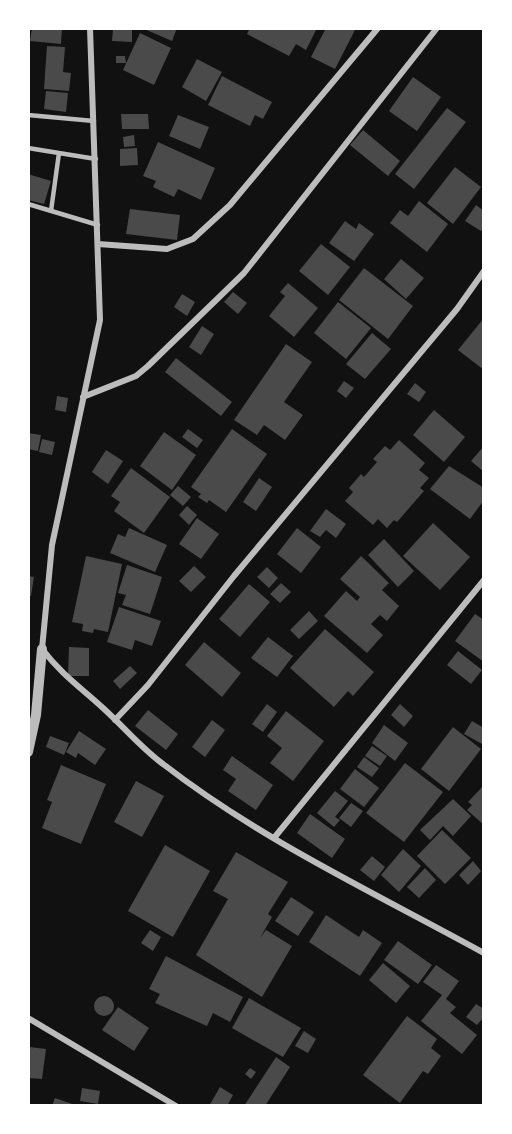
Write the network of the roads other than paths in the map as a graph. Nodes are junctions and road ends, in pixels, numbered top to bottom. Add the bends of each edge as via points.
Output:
1 (90, 28) edge
2 (378, 28) edge
3 (437, 28) edge
4 (28, 115) edge
5 (94, 121) junction
6 (28, 148) edge
7 (59, 153) junction
8 (96, 159) junction
9 (28, 204) edge
10 (51, 211) junction
11 (98, 225) junction
12 (98, 244) junction
13 (483, 271) edge
14 (83, 397) junction
15 (483, 580) edge
16 (42, 649) junction
17 (115, 720) junction
18 (28, 752) edge
19 (274, 838) junction
20 (483, 952) edge
21 (28, 1018) edge
22 (176, 1106) edge

1 - 5 street
2 - 12 street via 230,205 193,239 167,249
3 - 14 street via 244,273 136,376
4 - 5 lane
5 - 8 street
6 - 7 lane
7 - 8 lane
7 - 10 lane
8 - 11 street
9 - 10 lane
10 - 11 lane
11 - 12 street
12 - 14 street via 100,320
13 - 17 street via 457,309
14 - 16 street via 52,545
15 - 19 street
16 - 17 street via 69,681
16 - 18 street
17 - 19 street via 161,763
19 - 20 street
21 - 22 street

